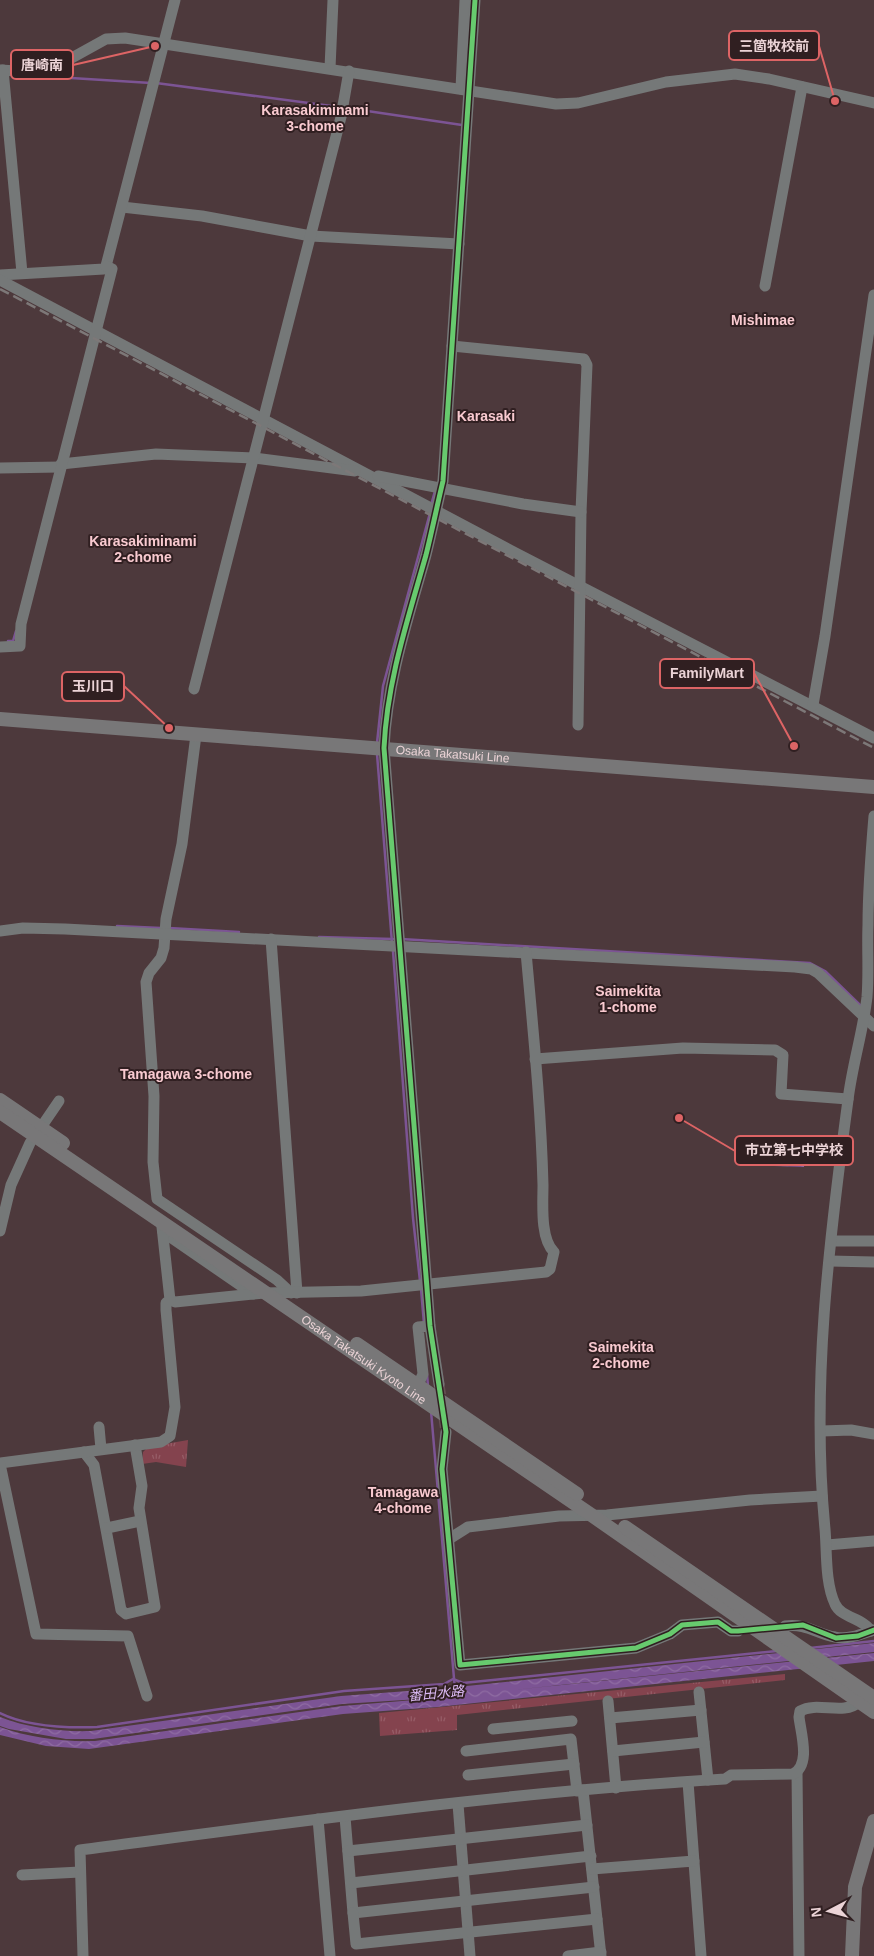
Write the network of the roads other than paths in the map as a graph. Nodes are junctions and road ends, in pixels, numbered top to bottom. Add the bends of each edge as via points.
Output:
1 (175, 0) edge
2 (333, 0) edge
3 (465, 0) edge
4 (475, 0) edge
5 (165, 43) junction
6 (330, 68) junction
7 (2, 70) edge
8 (349, 71) junction
9 (802, 87) junction
10 (465, 90) junction
11 (874, 103) edge
12 (122, 207) junction
13 (311, 236) junction
14 (459, 244) junction
15 (106, 266) junction
16 (22, 273) junction
17 (0, 275) edge
18 (0, 280) edge
19 (765, 286) dead end
20 (874, 295) edge
21 (96, 331) junction
22 (452, 346) junction
23 (264, 419) junction
24 (254, 458) junction
25 (61, 465) junction
26 (0, 468) edge
27 (366, 473) junction
28 (442, 489) junction
29 (436, 511) junction
30 (581, 512) junction
31 (581, 587) junction
32 (0, 647) edge
33 (194, 689) dead end
34 (813, 705) junction
35 (0, 719) edge
36 (578, 725) dead end
37 (196, 735) junction
38 (874, 738) edge
39 (384, 748) junction
40 (874, 787) edge
41 (874, 816) edge
42 (871, 926) edge
43 (0, 931) edge
44 (165, 934) junction
45 (271, 939) junction
46 (399, 946) junction
47 (526, 952) junction
48 (870, 996) edge
49 (864, 1017) junction
50 (874, 1026) edge
51 (535, 1060) junction
52 (848, 1099) junction
53 (0, 1100) edge
54 (58, 1101) dead end
55 (0, 1112) edge
56 (44, 1123) dead end
57 (30, 1142) dead end
58 (0, 1231) edge
59 (832, 1241) junction
60 (874, 1241) edge
61 (830, 1261) junction
62 (874, 1262) edge
63 (426, 1284) junction
64 (259, 1293) junction
65 (289, 1293) junction
66 (170, 1300) junction
67 (430, 1326) junction
68 (439, 1384) tunnel mouth
69 (418, 1385) junction
70 (99, 1427) dead end
71 (822, 1431) junction
72 (446, 1432) tunnel mouth
73 (874, 1434) edge
74 (136, 1445) junction
75 (101, 1449) junction
76 (84, 1452) junction
77 (0, 1464) edge
78 (822, 1496) junction
79 (590, 1514) junction
80 (607, 1515) junction
81 (140, 1521) junction
82 (107, 1528) junction
83 (449, 1540) junction
84 (874, 1541) edge
85 (826, 1545) junction
86 (785, 1626) dead end
87 (872, 1630) edge
88 (738, 1631) dead end
89 (699, 1692) dead end
90 (147, 1696) dead end
91 (874, 1698) edge
92 (608, 1701) dead end
93 (859, 1702) junction
94 (701, 1710) junction
95 (874, 1712) edge
96 (610, 1718) junction
97 (572, 1721) dead end
98 (554, 1722) junction
99 (493, 1729) dead end
100 (557, 1741) junction
101 (704, 1742) junction
102 (466, 1751) dead end
103 (613, 1751) junction
104 (574, 1764) junction
105 (797, 1772) junction
106 (468, 1776) dead end
107 (708, 1780) junction
108 (688, 1782) junction
109 (616, 1788) junction
110 (580, 1791) junction
111 (458, 1804) junction
112 (345, 1817) junction
113 (318, 1818) junction
114 (874, 1821) edge
115 (587, 1825) junction
116 (461, 1839) junction
117 (348, 1851) junction
118 (591, 1856) junction
119 (694, 1861) junction
120 (592, 1869) junction
121 (464, 1870) junction
122 (80, 1872) junction
123 (22, 1875) dead end
124 (351, 1883) junction
125 (594, 1887) junction
126 (468, 1901) junction
127 (353, 1913) junction
128 (598, 1919) junction
129 (470, 1933) junction
130 (601, 1954) edge
131 (83, 1956) edge
132 (330, 1956) edge
133 (470, 1956) edge
134 (568, 1956) edge
135 (701, 1956) edge
136 (799, 1956) edge
137 (852, 1956) edge

1 - 5 street
2 - 6 street
3 - 10 street
4 - 10 street
5 - 6 street
5 - 7 street via 106,38 50,70
5 - 12 street
6 - 8 street
7 - 16 street
8 - 10 street
8 - 13 street via 341,117
9 - 10 street via 769,79 718,74 635,88 578,103 556,104
9 - 11 street
9 - 19 street
10 - 14 street
12 - 13 street via 202,216
12 - 15 street
13 - 14 street
13 - 23 street
14 - 22 street
15 - 16 street
15 - 21 street via 112,269
16 - 17 street
18 - 21 street
20 - 34 street
21 - 23 street
21 - 25 street
22 - 28 street
22 - 30 street via 584,359 587,365
23 - 24 street
23 - 27 street
24 - 25 street via 156,454
24 - 27 street
24 - 33 street
25 - 26 street
25 - 32 street via 21,624 20,646
27 - 28 street
27 - 29 street
28 - 29 street
28 - 30 street
29 - 31 street
29 - 39 street via 392,676
30 - 31 street
31 - 34 street
31 - 36 street
34 - 38 street
35 - 37 main road, Osaka Takatsuki Line
37 - 39 main road, Osaka Takatsuki Line
37 - 44 street via 182,844
39 - 40 main road, Osaka Takatsuki Line
39 - 46 street
41 - 42 street
42 - 48 street
43 - 44 street via 40,928
44 - 45 street
44 - 65 street via 161,958 146,982 157,1199 278,1280
45 - 46 street
45 - 65 street
46 - 47 street
46 - 63 street
47 - 49 street via 811,969
47 - 51 street
48 - 49 street
49 - 50 street
49 - 52 street
51 - 52 street via 683,1048 775,1050 783,1055 781,1094
51 - 63 street via 543,1221 549,1247 554,1252 550,1269
52 - 59 street
53 - 65 main road, Osaka Takatsuki Kyoto Line
54 - 56 street
55 - 64 main road, Osaka Takatsuki Kyoto Line
57 - 58 street via 11,1185
59 - 60 street
59 - 61 street
61 - 62 street
61 - 71 street via 822,1359
63 - 65 street
63 - 67 street
64 - 65 street
64 - 66 street
64 - 66 street via 162,1229
64 - 79 main road, Osaka Takatsuki Kyoto Line
65 - 69 main road, Osaka Takatsuki Kyoto Line
66 - 74 street via 166,1303 166,1310 175,1407 173,1427 166,1440
67 - 68 street
67 - 69 street via 418,1327 423,1374
69 - 80 main road, Osaka Takatsuki Kyoto Line
70 - 75 street
71 - 73 street via 851,1430
71 - 78 street
72 - 83 street via 442,1469
74 - 75 street
74 - 81 street via 142,1486
75 - 76 street
76 - 77 street
76 - 82 street via 94,1465
77 - 90 street via 36,1634 128,1636
78 - 80 street
78 - 85 street
79 - 80 street
79 - 83 street via 468,1527
79 - 93 main road, Osaka Takatsuki Kyoto Line
80 - 91 main road, Osaka Takatsuki Kyoto Line
81 - 82 street
81 - 82 street via 154,1607 151,1610 126,1614 121,1610
83 - 88 street via 460,1665 636,1648 670,1634 682,1625 718,1622
84 - 85 street
85 - 87 street via 835,1604 840,1611
86 - 87 street via 803,1625 836,1638 858,1636
89 - 94 street
92 - 96 street
93 - 95 main road, Osaka Takatsuki Kyoto Line
93 - 105 street via 845,1708 806,1708 800,1711 803,1763
94 - 96 street
94 - 101 street
96 - 103 street
97 - 98 street
98 - 99 street
98 - 100 street
100 - 102 street
100 - 104 street via 571,1739
101 - 103 street
101 - 107 street
103 - 109 street
104 - 106 street
104 - 110 street
105 - 107 street via 732,1775
105 - 136 street
107 - 108 street
108 - 109 street
108 - 119 street
109 - 110 street
110 - 111 street
110 - 115 street
111 - 112 street
111 - 116 street
112 - 113 street
112 - 117 street
113 - 122 street via 80,1850
113 - 132 street
114 - 137 main road via 855,1887
115 - 116 street
115 - 118 street
116 - 117 street
116 - 121 street
117 - 124 street
118 - 120 street
118 - 121 street
119 - 120 street
119 - 135 street
120 - 125 street
121 - 124 street
121 - 126 street
122 - 123 street
122 - 131 street
124 - 127 street
125 - 126 street
125 - 128 street
126 - 127 street
126 - 129 street
127 - 129 street via 356,1944
128 - 129 street
128 - 130 street
129 - 133 street
130 - 134 street

